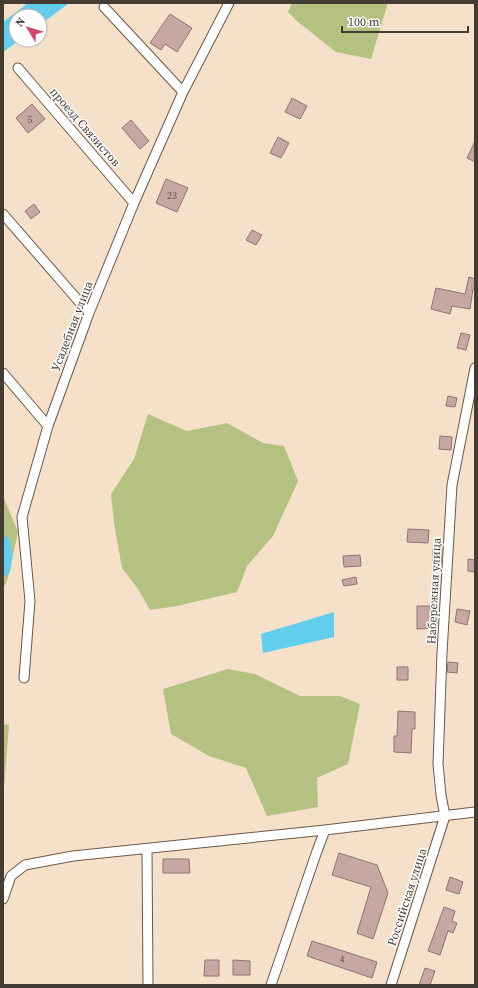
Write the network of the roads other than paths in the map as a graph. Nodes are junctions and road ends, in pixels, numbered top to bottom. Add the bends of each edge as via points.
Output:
1 (229, 3) edge
2 (104, 7) dead end
3 (18, 68) dead end
4 (183, 92) junction
5 (134, 203) junction
6 (3, 214) edge
7 (89, 313) junction
8 (475, 368) edge
9 (3, 373) edge
10 (48, 426) junction
11 (24, 678) dead end
12 (475, 812) edge
13 (445, 816) junction
14 (325, 830) junction
15 (147, 849) junction
16 (3, 900) edge
17 (148, 985) edge
18 (272, 985) edge
19 (391, 985) edge

1 - 4 street, Усадебная улица
2 - 4 street
3 - 5 street, проезд Связистов
4 - 5 street, Усадебная улица
5 - 7 street, Усадебная улица
6 - 7 street
7 - 10 street, Усадебная улица
8 - 13 street, Набережная улица via 452,485 438,764
9 - 10 street
10 - 11 street, Усадебная улица via 22,518 30,601
12 - 13 street
13 - 14 street
13 - 19 street, Российская улица
14 - 15 street
14 - 18 street
15 - 16 street via 73,856 25,865 11,876
15 - 17 street

